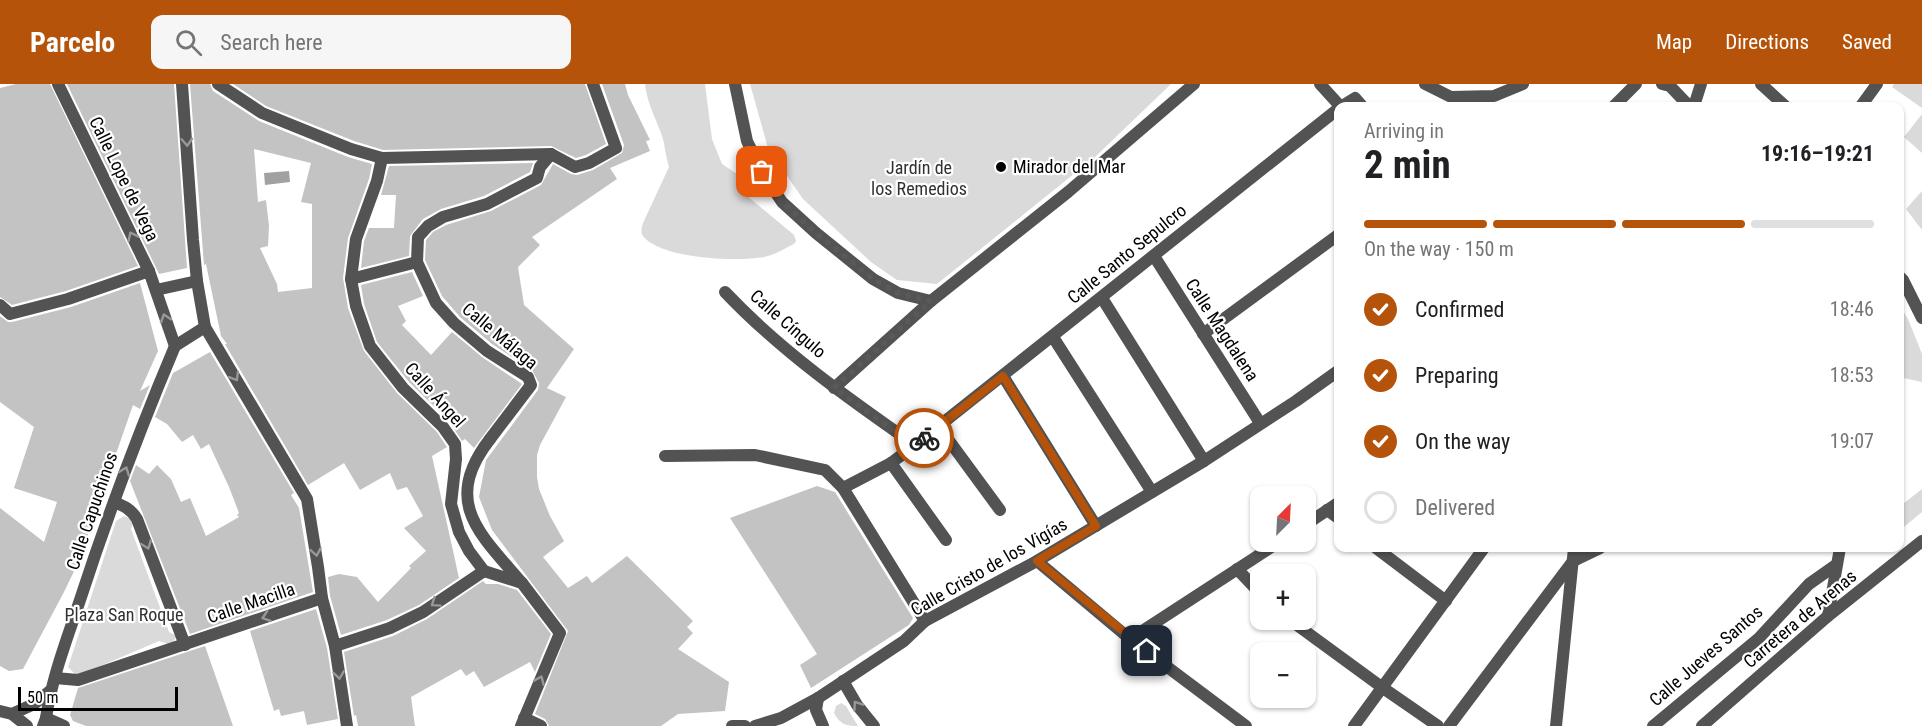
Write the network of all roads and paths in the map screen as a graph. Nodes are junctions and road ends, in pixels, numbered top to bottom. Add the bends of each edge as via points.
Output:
1 (58, 84) edge
2 (182, 84) edge
3 (218, 84) edge
4 (593, 84) edge
5 (735, 84) edge
6 (1194, 84) edge
7 (1320, 84) edge
8 (1523, 84) edge
9 (1636, 84) edge
10 (1662, 84) edge
11 (1701, 84) edge
12 (1761, 84) edge
13 (1877, 84) edge
14 (1431, 86) edge
15 (1494, 96) junction
16 (1335, 102) edge
17 (1488, 102) edge
18 (1618, 102) edge
19 (1685, 102) edge
20 (1695, 102) edge
21 (1781, 102) edge
22 (1864, 102) edge
23 (1334, 113) edge
24 (551, 154) junction
25 (382, 158) junction
26 (1334, 238) edge
27 (1154, 256) junction
28 (417, 262) junction
29 (149, 271) junction
30 (351, 279) junction
31 (197, 281) junction
32 (1904, 282) edge
33 (156, 290) junction
34 (725, 292) dead end
35 (1102, 297) junction
36 (931, 301) junction
37 (0, 305) edge
38 (1922, 318) edge
39 (205, 327) junction
40 (1203, 334) junction
41 (1053, 337) junction
42 (175, 346) junction
43 (1334, 374) edge
44 (1003, 376) junction
45 (834, 388) junction
46 (1260, 423) junction
47 (939, 427) junction
48 (915, 446) junction
49 (665, 456) dead end
50 (1203, 461) junction
51 (891, 463) junction
52 (843, 488) junction
53 (1152, 492) junction
54 (114, 502) junction
55 (1333, 507) edge
56 (1000, 510) dead end
57 (1316, 518) edge
58 (1096, 526) junction
59 (946, 540) dead end
60 (1922, 541) edge
61 (1263, 552) edge
62 (1381, 552) edge
63 (1481, 552) edge
64 (1574, 552) edge
65 (1592, 552) edge
66 (1839, 552) edge
67 (1037, 561) junction
68 (1573, 561) junction
69 (1836, 565) junction
70 (1237, 569) junction
71 (484, 571) junction
72 (522, 583) junction
73 (1250, 583) edge
74 (321, 597) junction
75 (1446, 601) junction
76 (1828, 616) junction
77 (925, 621) junction
78 (1304, 630) edge
79 (1130, 639) junction
80 (185, 645) junction
81 (335, 646) junction
82 (55, 678) junction
83 (843, 681) junction
84 (1383, 688) junction
85 (50, 691) junction
86 (818, 698) junction
87 (6, 712) edge
88 (45, 722) edge
89 (522, 722) edge
90 (27, 726) edge
91 (64, 726) edge
92 (346, 726) edge
93 (541, 726) edge
94 (732, 726) edge
95 (745, 726) edge
96 (755, 726) edge
97 (823, 726) edge
98 (874, 726) edge
99 (1246, 726) edge
100 (1354, 726) edge
101 (1438, 726) edge
102 (1449, 726) edge
103 (1556, 726) edge
104 (1653, 726) edge
105 (1702, 726) edge

29 -> 1 street, Calle Lope de Vega
2 -> 31 street
3 - 25 street via 262,113
4 - 24 street via 616,148 575,167
5 - 36 street via 747,141 782,202 873,279 898,293
6 - 36 street via 1068,192
7 - 16 street
8 - 15 street
9 - 18 street
10 - 19 street via 1670,86
11 - 20 street
12 - 21 street
13 - 22 street
14 - 15 street via 1451,97
15 - 17 street
23 - 27 street, Calle Santo Sepulcro
24 - 25 street
24 - 28 street via 537,178 487,204 443,217 428,226 418,237
25 - 30 street, Calle Ángel via 356,239
26 - 40 street
27 - 35 street, Calle Santo Sepulcro
27 - 40 street, Calle Magdalena
28 - 30 street
28 - 72 street, Calle Málaga via 436,303 454,323 487,351 528,377 531,386 480,452 469,477 466,499 471,516 488,543
29 - 33 street, Calle Lope de Vega
29 - 37 street via 10,314
30 - 71 street, Calle Ángel via 370,346 455,444 451,504 459,532
31 - 33 street
31 - 39 street
32 - 38 street
42 -> 33 street, Calle Lope de Vega
34 - 45 street, Calle Cíngulo via 747,316
35 - 41 street, Calle Santo Sepulcro
35 - 50 street
36 - 45 street
39 - 42 street
39 -> 74 street via 306,499
40 - 46 street, Calle Magdalena
41 - 44 street, Calle Santo Sepulcro
41 - 53 street
54 -> 42 street, Calle Capuchinos
43 - 46 street, Calle Cristo de los Vigías
44 - 47 street, Calle Santo Sepulcro
44 - 58 street
45 - 48 street, Calle Cíngulo
46 - 50 street, Calle Cristo de los Vigías
47 - 48 street, Calle Santo Sepulcro
47 - 56 street
48 - 51 street, Calle Santo Sepulcro
49 - 52 street via 755,455 825,470
50 - 53 street, Calle Cristo de los Vigías
51 - 52 street, Calle Santo Sepulcro
51 - 59 street
52 - 77 street
53 - 58 street, Calle Cristo de los Vigías
54 -> 80 street via 125,506 137,519
54 - 82 street, Calle Capuchinos
55 - 57 street
58 - 67 street, Calle Cristo de los Vigías
60 - 76 street, Carretera de Arenas
61 - 70 street
62 - 75 street
63 - 75 street
64 - 68 street
65 - 68 street
66 - 69 street
67 - 77 street, Calle Cristo de los Vigías
67 - 79 street
68 - 102 street
68 - 103 street
69 - 76 street
69 - 104 street, Calle Jueves Santos via 1809,584 1759,638
70 - 73 street
70 - 79 street
71 - 72 street
71 -> 81 street via 423,612 390,628
89 -> 72 street via 560,633
74 -> 80 street, Calle Macilla
74 - 81 street
75 - 84 street
76 - 105 street, Carretera de Arenas
77 - 83 street, Calle Cristo de los Vigías via 904,641
78 - 84 street
79 - 99 street
80 - 82 street, Calle Macilla via 78,680
81 -> 92 street
82 - 85 street, Calle Capuchinos
83 - 86 street, Calle Cristo de los Vigías
98 -> 83 street
84 - 100 street
84 - 101 street
85 - 87 street via 34,704
85 - 88 street, Calle Capuchinos
86 - 96 street, Calle Cristo de los Vigías via 781,718
86 - 97 street via 816,710
87 - 90 street
88 - 91 street
89 - 93 street
94 - 95 street

